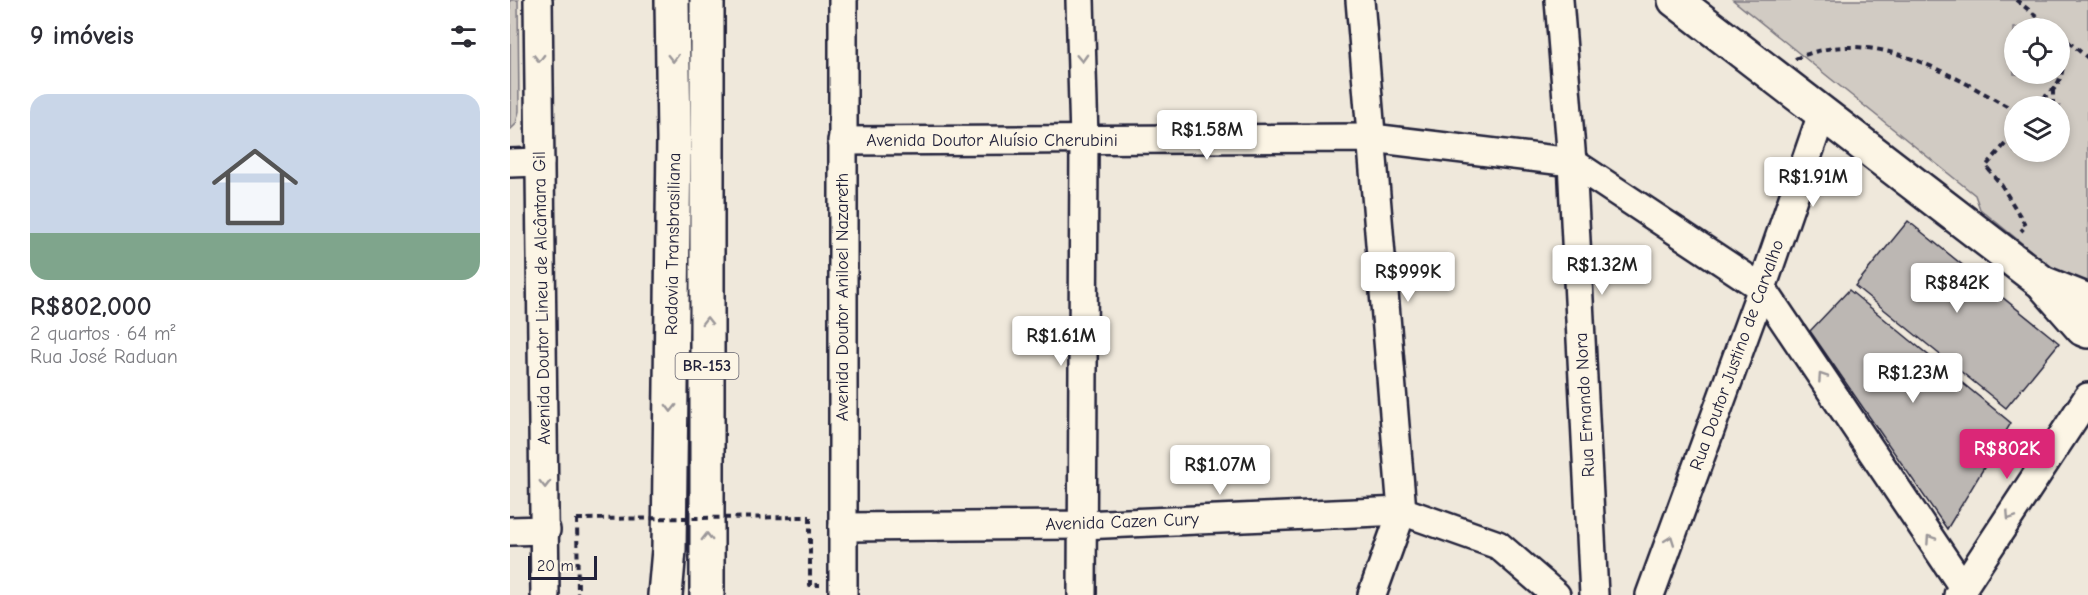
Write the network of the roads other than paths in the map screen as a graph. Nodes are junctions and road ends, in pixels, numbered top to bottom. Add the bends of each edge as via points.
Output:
1 (538, 0) edge
2 (707, 0) edge
3 (843, 0) edge
4 (1080, 0) edge
5 (1360, 0) edge
6 (1559, 0) edge
7 (1675, 0) edge
8 (670, 2) edge
9 (1822, 114) junction
10 (1372, 138) junction
11 (1084, 139) junction
12 (842, 141) junction
13 (540, 162) junction
14 (1572, 162) junction
15 (510, 163) edge
16 (2043, 284) junction
17 (1762, 288) junction
18 (2088, 301) edge
19 (2088, 331) edge
20 (2088, 397) edge
21 (1402, 511) junction
22 (1082, 525) junction
23 (843, 527) junction
24 (546, 530) junction
25 (510, 531) edge
26 (843, 590) edge
27 (1961, 592) edge
28 (545, 595) edge
29 (665, 595) edge
30 (707, 595) edge
31 (1082, 595) edge
32 (1372, 595) edge
33 (1556, 595) edge
34 (1594, 595) edge
35 (1650, 595) edge

1 -> 13 street, Avenida Doutor Lineu de Alcântara Gil
30 -> 2 main road, Rodovia Transbrasiliana / BR-153
3 - 12 street, Avenida Doutor Aniloel Nazareth
4 -> 11 street
5 - 10 street
6 - 14 street, Rua Ernando Nora
7 - 9 main road
8 -> 29 main road, Rodovia Transbrasiliana / BR-153 via 674,139 669,550
9 - 16 main road
9 - 17 street, Rua Doutor Justino de Carvalho
10 - 11 street, Avenida Doutor Aluísio Cherubini
10 - 14 street, Avenida Doutor Aluísio Cherubini
10 - 21 street
11 - 12 street, Avenida Doutor Aluísio Cherubini
11 - 22 street
12 - 23 street, Avenida Doutor Aniloel Nazareth
13 - 15 street
13 -> 24 street, Avenida Doutor Lineu de Alcântara Gil
14 - 17 street
14 - 34 street, Rua Ernando Nora
16 - 18 main road
16 - 19 main road
27 -> 17 street
35 -> 17 street, Rua Doutor Justino de Carvalho
20 -> 27 street
21 - 22 street, Avenida Cazen Cury
21 - 32 street
21 - 33 street, Avenida Cazen Cury via 1498,545
22 - 23 street, Avenida Cazen Cury
22 - 31 street
23 - 26 street, Avenida Doutor Aniloel Nazareth
24 - 25 street
24 - 28 street, Avenida Doutor Lineu de Alcântara Gil

